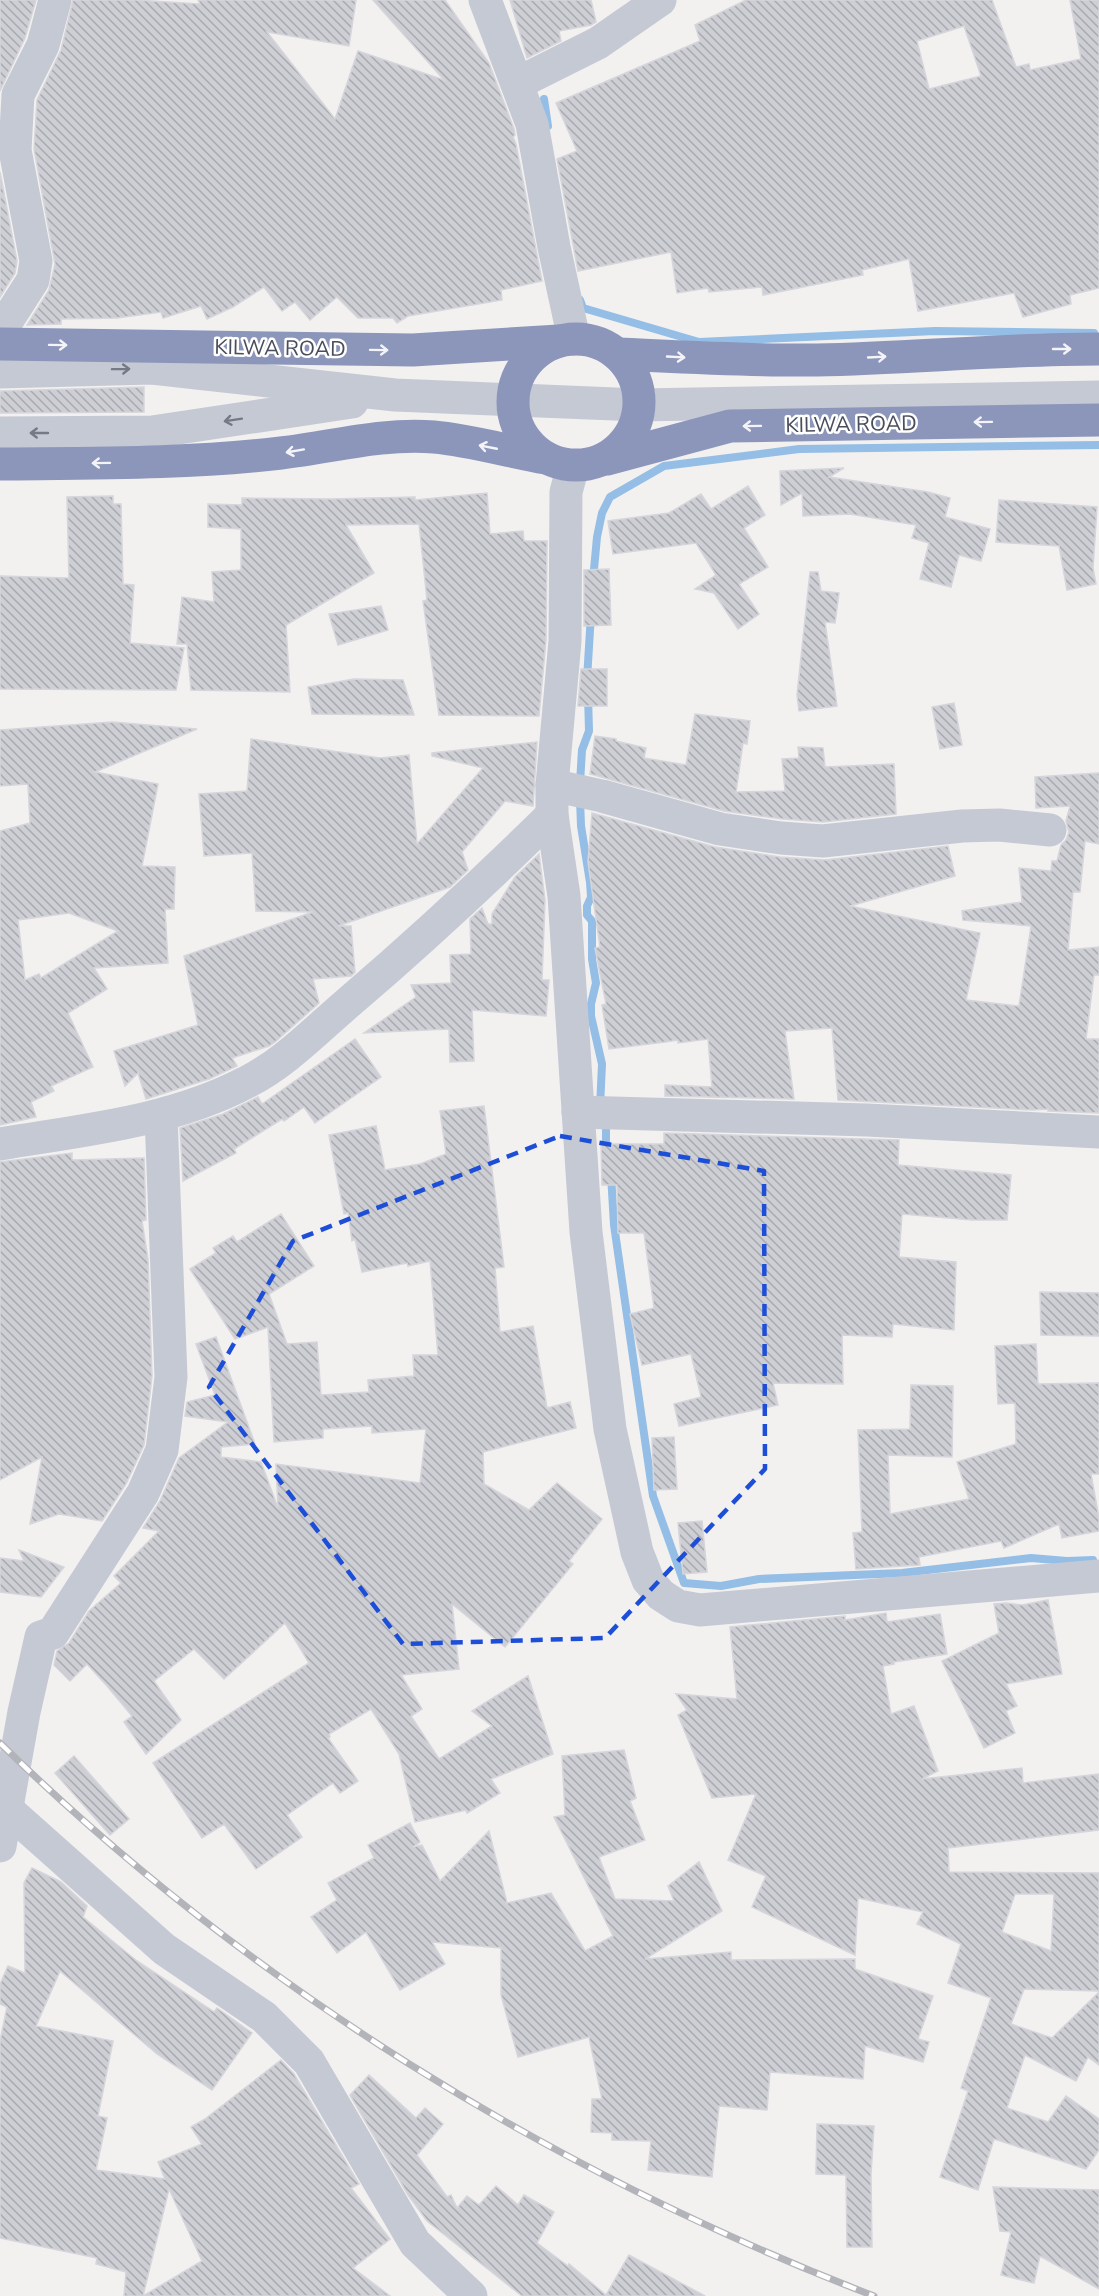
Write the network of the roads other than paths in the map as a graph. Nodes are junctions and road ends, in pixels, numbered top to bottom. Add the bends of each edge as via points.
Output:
1 (55, 0) edge
2 (485, 0) edge
3 (660, 0) edge
4 (518, 83) junction
5 (8, 149) edge
6 (567, 340) junction
7 (0, 344) edge
8 (1099, 349) edge
9 (618, 354) junction
10 (0, 372) edge
11 (395, 395) junction
12 (1099, 396) edge
13 (514, 400) junction
14 (639, 405) junction
15 (1099, 420) edge
16 (0, 433) edge
17 (607, 459) junction
18 (559, 462) junction
19 (0, 464) edge
20 (552, 800) junction
21 (1050, 830) dead end
22 (578, 1112) junction
23 (161, 1116) junction
24 (1099, 1132) edge
25 (0, 1144) edge
26 (1099, 1576) edge
27 (4, 1808) edge
28 (0, 1846) edge
29 (471, 2296) edge

1 - 5 street via 43,45 18,95
2 - 4 street
3 - 4 street via 598,43
4 - 6 street via 532,124
5 - 7 street via 36,261 33,280 3,327
7 -> 6 highway, KILWA ROAD via 413,350
6 - 9 highway, KILWA ROAD via 590,340
6 - 13 highway via 540,350 525,365
9 -> 8 highway via 819,360
9 - 14 highway via 631,370
10 -> 11 street via 152,368
11 - 13 street
11 -> 16 street via 152,432
12 - 14 street
13 - 14 street
13 - 18 highway via 518,426 529,444
14 - 17 highway via 634,429 623,446
15 -> 17 highway, KILWA ROAD via 730,426
17 - 18 highway, KILWA ROAD via 590,465
18 -> 19 highway via 435,437 373,437 283,453 210,459
18 - 20 street via 566,492 565,641
20 - 21 street via 602,796 720,829 781,838 823,840 962,826
20 - 22 street via 564,896
20 - 23 street via 438,925 290,1053 247,1083
22 - 24 street via 867,1120
22 - 26 street via 586,1232 610,1429 636,1552 648,1580 661,1594 678,1606 700,1610
23 - 25 street
23 - 27 street via 171,1377 162,1450 143,1492 53,1633 42,1637
27 - 28 street
27 - 29 street via 164,1948 264,2017 291,2042 309,2062 415,2243

